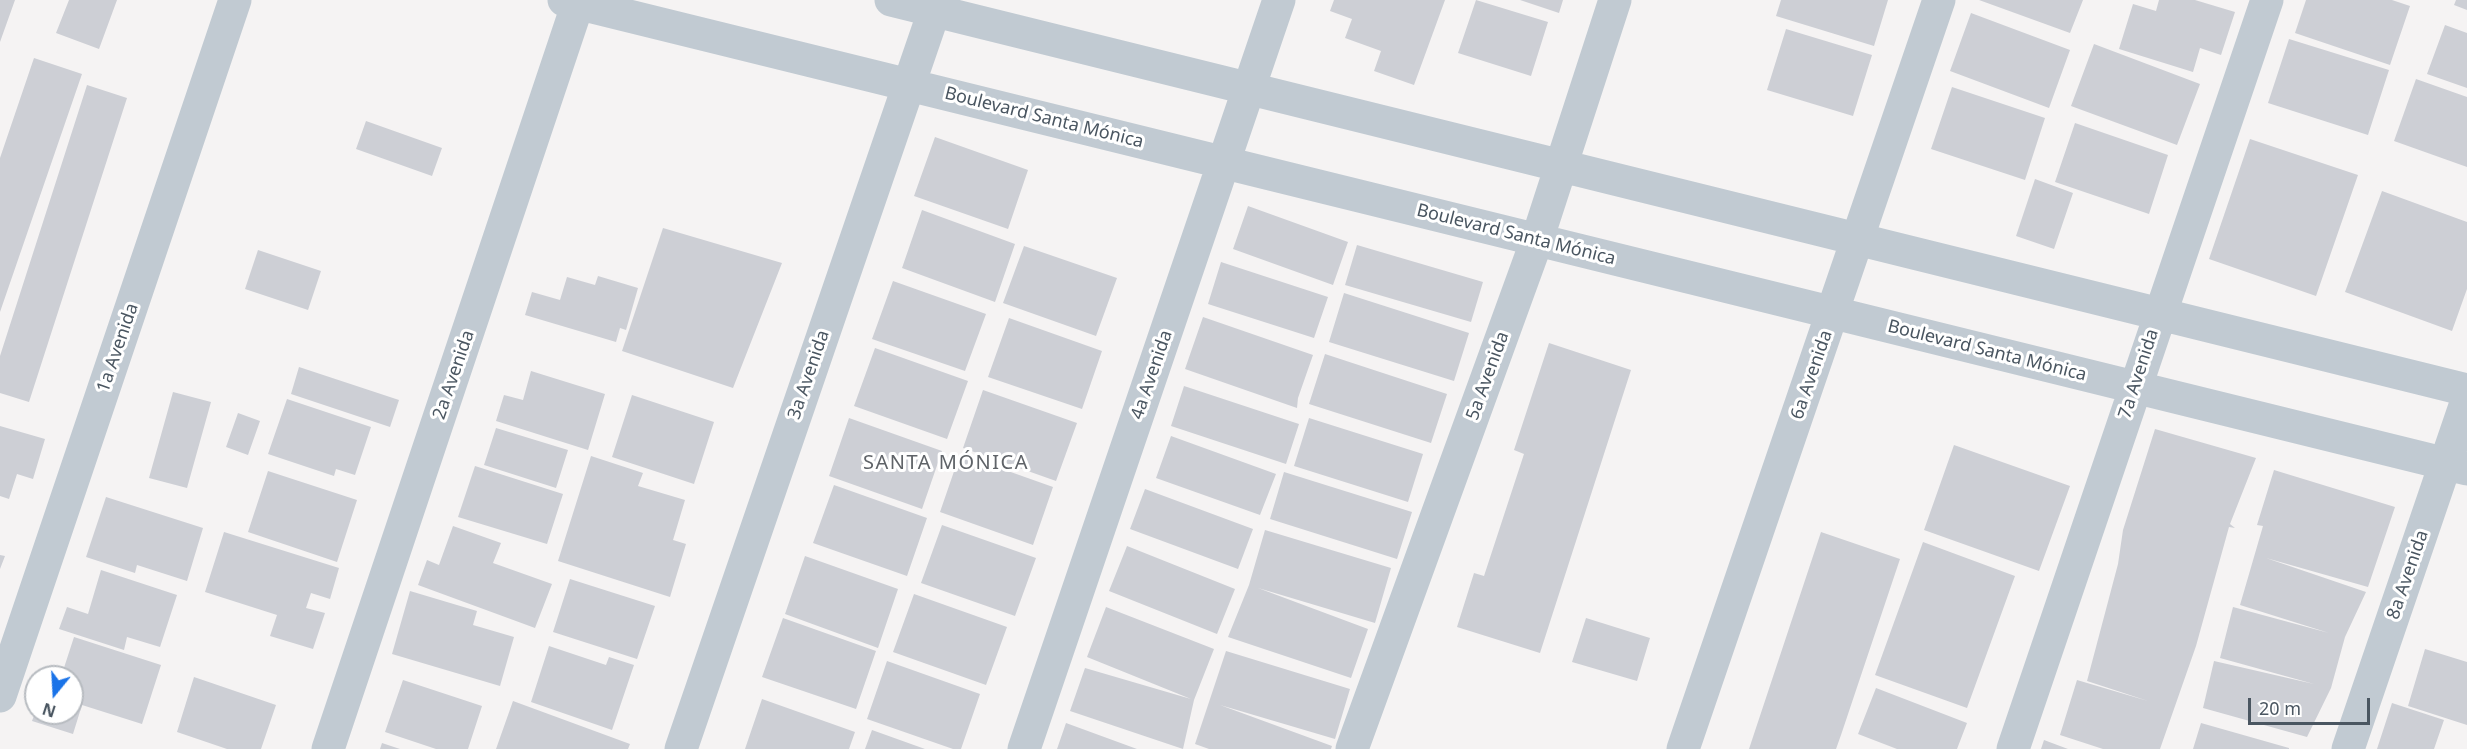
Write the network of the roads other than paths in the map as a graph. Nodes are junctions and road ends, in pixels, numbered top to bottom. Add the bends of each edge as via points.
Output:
1 (235, 0) edge
2 (891, 0) edge
3 (1279, 0) edge
4 (1615, 0) edge
5 (1939, 0) edge
6 (2267, 0) edge
7 (574, 1) edge
8 (936, 5) edge
9 (909, 85) junction
10 (1249, 89) junction
11 (1224, 163) junction
12 (1562, 165) junction
13 (1858, 239) junction
14 (1537, 240) junction
15 (1834, 313) junction
16 (2160, 314) junction
17 (2136, 387) junction
18 (2467, 390) edge
19 (2467, 400) edge
20 (2456, 466) edge
21 (0, 696) edge
22 (328, 749) edge
23 (681, 749) edge
24 (1024, 749) edge
25 (1352, 749) edge
26 (1683, 749) edge
27 (2013, 749) edge
28 (2349, 749) edge

1 - 21 street, 1a Avenida
2 - 8 street
3 - 10 street, 4a Avenida
4 - 12 street, 5a Avenida
5 - 13 street, 6a Avenida
6 - 16 street, 7a Avenida
7 - 9 street, Boulevard Santa Mónica
7 - 22 street, 2a Avenida
8 - 9 street, 3a Avenida
8 - 10 street
9 - 11 street, Boulevard Santa Mónica
9 - 23 street, 3a Avenida
10 - 11 street, 4a Avenida
10 - 12 street
11 - 14 street, Boulevard Santa Mónica
11 - 24 street, 4a Avenida
12 - 13 street
12 - 14 street, 5a Avenida
13 - 15 street, 6a Avenida
13 - 16 street
14 - 15 street, Boulevard Santa Mónica
14 - 25 street, 5a Avenida
15 - 17 street, Boulevard Santa Mónica
15 - 26 street, 6a Avenida
16 - 17 street, 7a Avenida
16 - 18 street
17 - 20 street, Boulevard Santa Mónica
17 - 27 street, 7a Avenida
19 - 20 street, 8a Avenida
20 - 28 street, 8a Avenida

